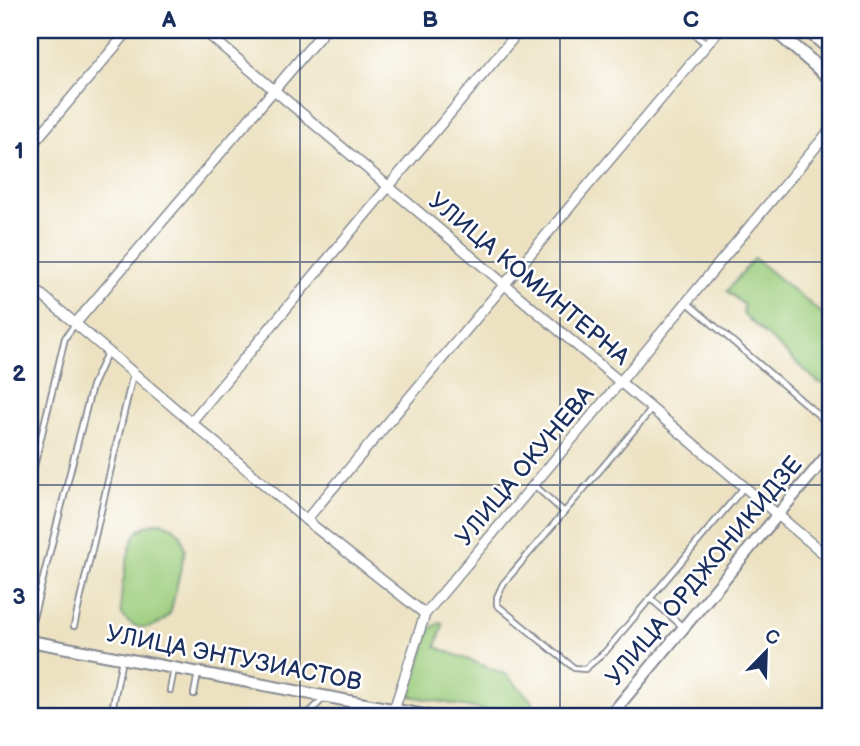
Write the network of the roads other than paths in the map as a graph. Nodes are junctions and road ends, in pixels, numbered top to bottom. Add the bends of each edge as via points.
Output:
1 (129, 30) edge
2 (203, 30) edge
3 (325, 30) edge
4 (520, 30) edge
5 (689, 30) edge
6 (719, 30) edge
7 (775, 30) edge
8 (808, 30) edge
9 (707, 44) junction
10 (830, 49) edge
11 (830, 78) edge
12 (274, 90) junction
13 (830, 130) edge
14 (30, 147) edge
15 (389, 187) junction
16 (505, 285) junction
17 (33, 288) edge
18 (687, 302) junction
19 (30, 318) edge
20 (75, 324) junction
21 (107, 352) junction
22 (133, 373) junction
23 (621, 381) junction
24 (653, 408) junction
25 (191, 422) junction
26 (830, 425) edge
27 (830, 452) edge
28 (30, 483) edge
29 (534, 485) junction
30 (745, 486) junction
31 (564, 512) junction
32 (778, 514) junction
33 (306, 520) junction
34 (830, 559) edge
35 (650, 598) junction
36 (425, 614) junction
37 (33, 618) dead end
38 (74, 626) dead end
39 (683, 627) junction
40 (30, 641) edge
41 (122, 658) junction
42 (174, 668) junction
43 (198, 672) junction
44 (170, 690) dead end
45 (194, 694) dead end
46 (326, 696) junction
47 (394, 712) edge
48 (308, 714) dead end
49 (111, 716) edge
50 (429, 716) edge
51 (610, 716) edge

1 - 14 street
2 - 12 street, УЛИЦА КОМИНТЕРНА
3 - 12 street
4 - 15 street
5 - 9 lane
6 - 9 street
7 - 11 main road
8 - 10 main road
9 - 16 street
12 - 15 street, УЛИЦА КОМИНТЕРНА
12 - 20 street
13 - 18 street, УЛИЦА ОКУНЕВА
15 - 16 street, УЛИЦА КОМИНТЕРНА
15 - 25 street
16 - 23 street, УЛИЦА КОМИНТЕРНА
16 - 33 street
17 - 19 lane
17 - 20 street
18 - 23 street, УЛИЦА ОКУНЕВА
18 - 26 lane
20 - 21 street
20 - 28 lane via 65,338
21 - 22 street
21 - 37 lane via 92,386
22 - 25 street
22 - 38 lane
23 - 24 street, УЛИЦА КОМИНТЕРНА
23 - 29 street, УЛИЦА ОКУНЕВА
24 - 30 street, УЛИЦА КОМИНТЕРНА
24 - 31 lane
25 - 33 street
27 - 32 street, УЛИЦА ОРДЖОНИКИДЗЕ
29 - 31 lane
29 - 36 street, УЛИЦА ОКУНЕВА
30 - 32 street, УЛИЦА КОМИНТЕРНА
30 - 35 lane
31 - 35 lane via 503,584 497,605 574,668 584,669 605,652
32 - 34 street, УЛИЦА КОМИНТЕРНА
32 - 39 street, УЛИЦА ОРДЖОНИКИДЗЕ
33 - 36 street
35 - 39 lane
36 - 47 street, УЛИЦА ОКУНЕВА
39 - 51 street, УЛИЦА ОРДЖОНИКИДЗЕ
40 - 41 street, УЛИЦА ЭНТУЗИАСТОВ
41 - 42 street, УЛИЦА ЭНТУЗИАСТОВ
41 - 49 lane
42 - 43 street, УЛИЦА ЭНТУЗИАСТОВ
42 - 44 lane
43 - 45 lane
43 - 46 street, УЛИЦА ЭНТУЗИАСТОВ
46 - 47 street, УЛИЦА ЭНТУЗИАСТОВ
46 - 48 lane
47 - 50 street, УЛИЦА ЭНТУЗИАСТОВ

